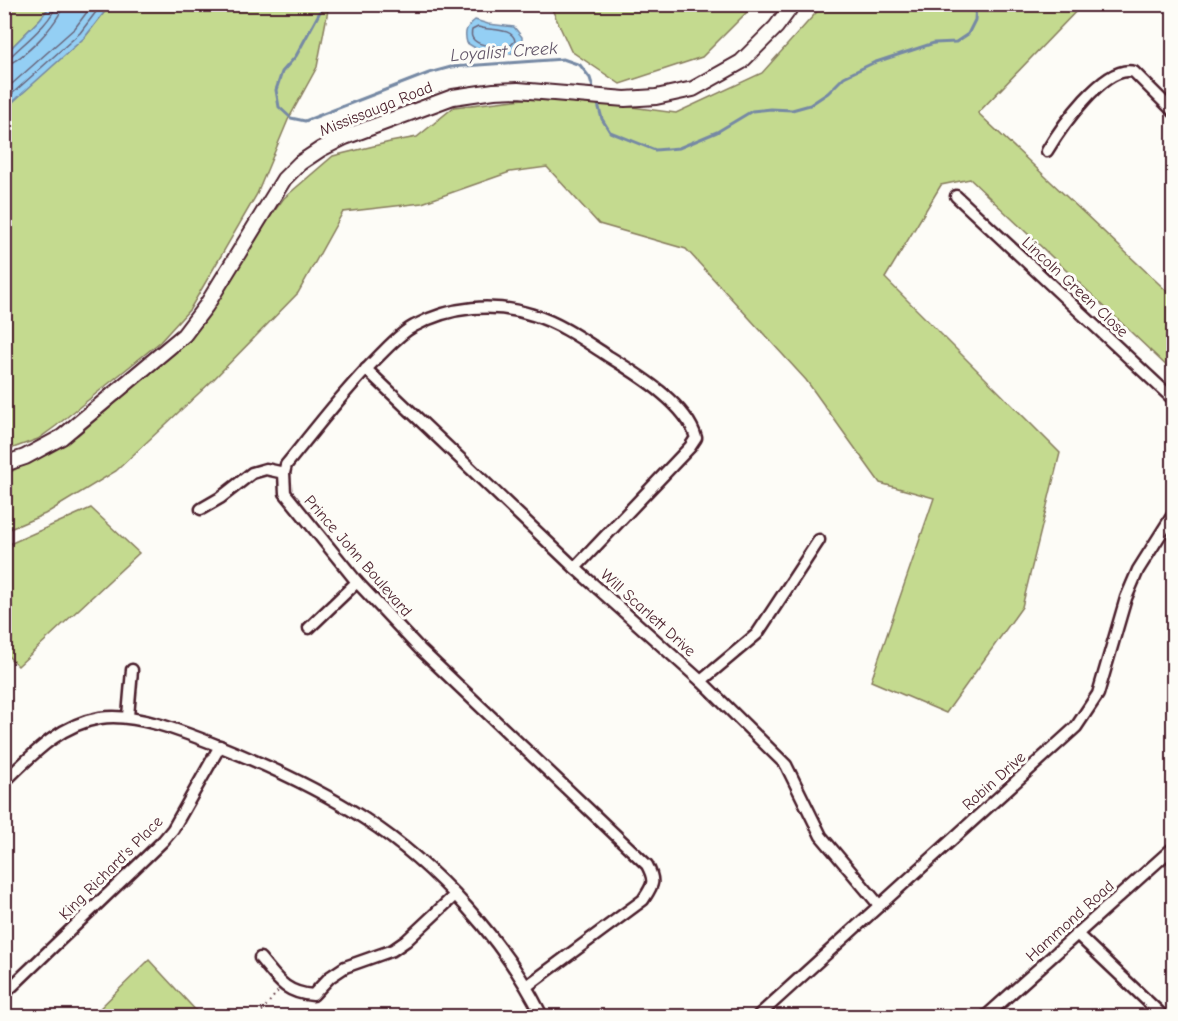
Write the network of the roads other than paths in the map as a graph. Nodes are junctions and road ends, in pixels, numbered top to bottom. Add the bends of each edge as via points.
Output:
1 (793, 4) edge
2 (1173, 112) edge
3 (1047, 151) dead end
4 (956, 196) dead end
5 (366, 369) junction
6 (1173, 400) edge
7 (4, 464) edge
8 (284, 473) junction
9 (201, 508) dead end
10 (1173, 513) edge
11 (819, 540) dead end
12 (575, 568) junction
13 (357, 582) junction
14 (309, 628) dead end
15 (132, 670) dead end
16 (701, 681) junction
17 (128, 716) junction
18 (220, 746) junction
19 (4, 782) edge
20 (1173, 848) edge
21 (455, 895) junction
22 (879, 905) junction
23 (1078, 935) junction
24 (260, 958) dead end
25 (527, 986) junction
26 (4, 994) edge
27 (542, 1017) edge
28 (758, 1017) edge
29 (986, 1017) edge
30 (1163, 1017) edge

1 - 7 main road, Mississauga Road via 741,62 693,89 625,99 518,90 453,97 321,149 284,179 184,335 62,437
2 - 3 street via 1134,72 1118,73 1107,78 1062,126
4 - 6 street, Lincoln Green Close
5 - 8 street via 286,465
5 - 12 street, Will Scarlett Drive
5 - 12 street via 413,326 461,308 512,309 557,325 647,380 689,420 696,438
8 - 9 street via 266,469 252,473
8 - 13 street, Prince John Boulevard via 285,493
10 - 22 street, Robin Drive via 1138,570 1098,694 1076,727
11 - 16 street via 757,633
12 - 16 street, Will Scarlett Drive
13 - 14 street
13 - 25 street, Prince John Boulevard via 420,649 647,865 653,877 643,900
15 - 17 street
16 - 22 street, Will Scarlett Drive via 786,765 821,836
17 - 18 street
17 - 19 street via 73,725 48,740
18 - 21 street via 264,764 365,819 417,858
18 - 26 street, King Richard's Place via 168,836
20 - 23 street, Hammond Road
21 - 24 street via 406,941 393,950 345,967 313,995 299,994 284,984
21 - 25 street
22 - 28 street, Robin Drive
23 - 29 street, Hammond Road
23 - 30 street
25 - 27 street

